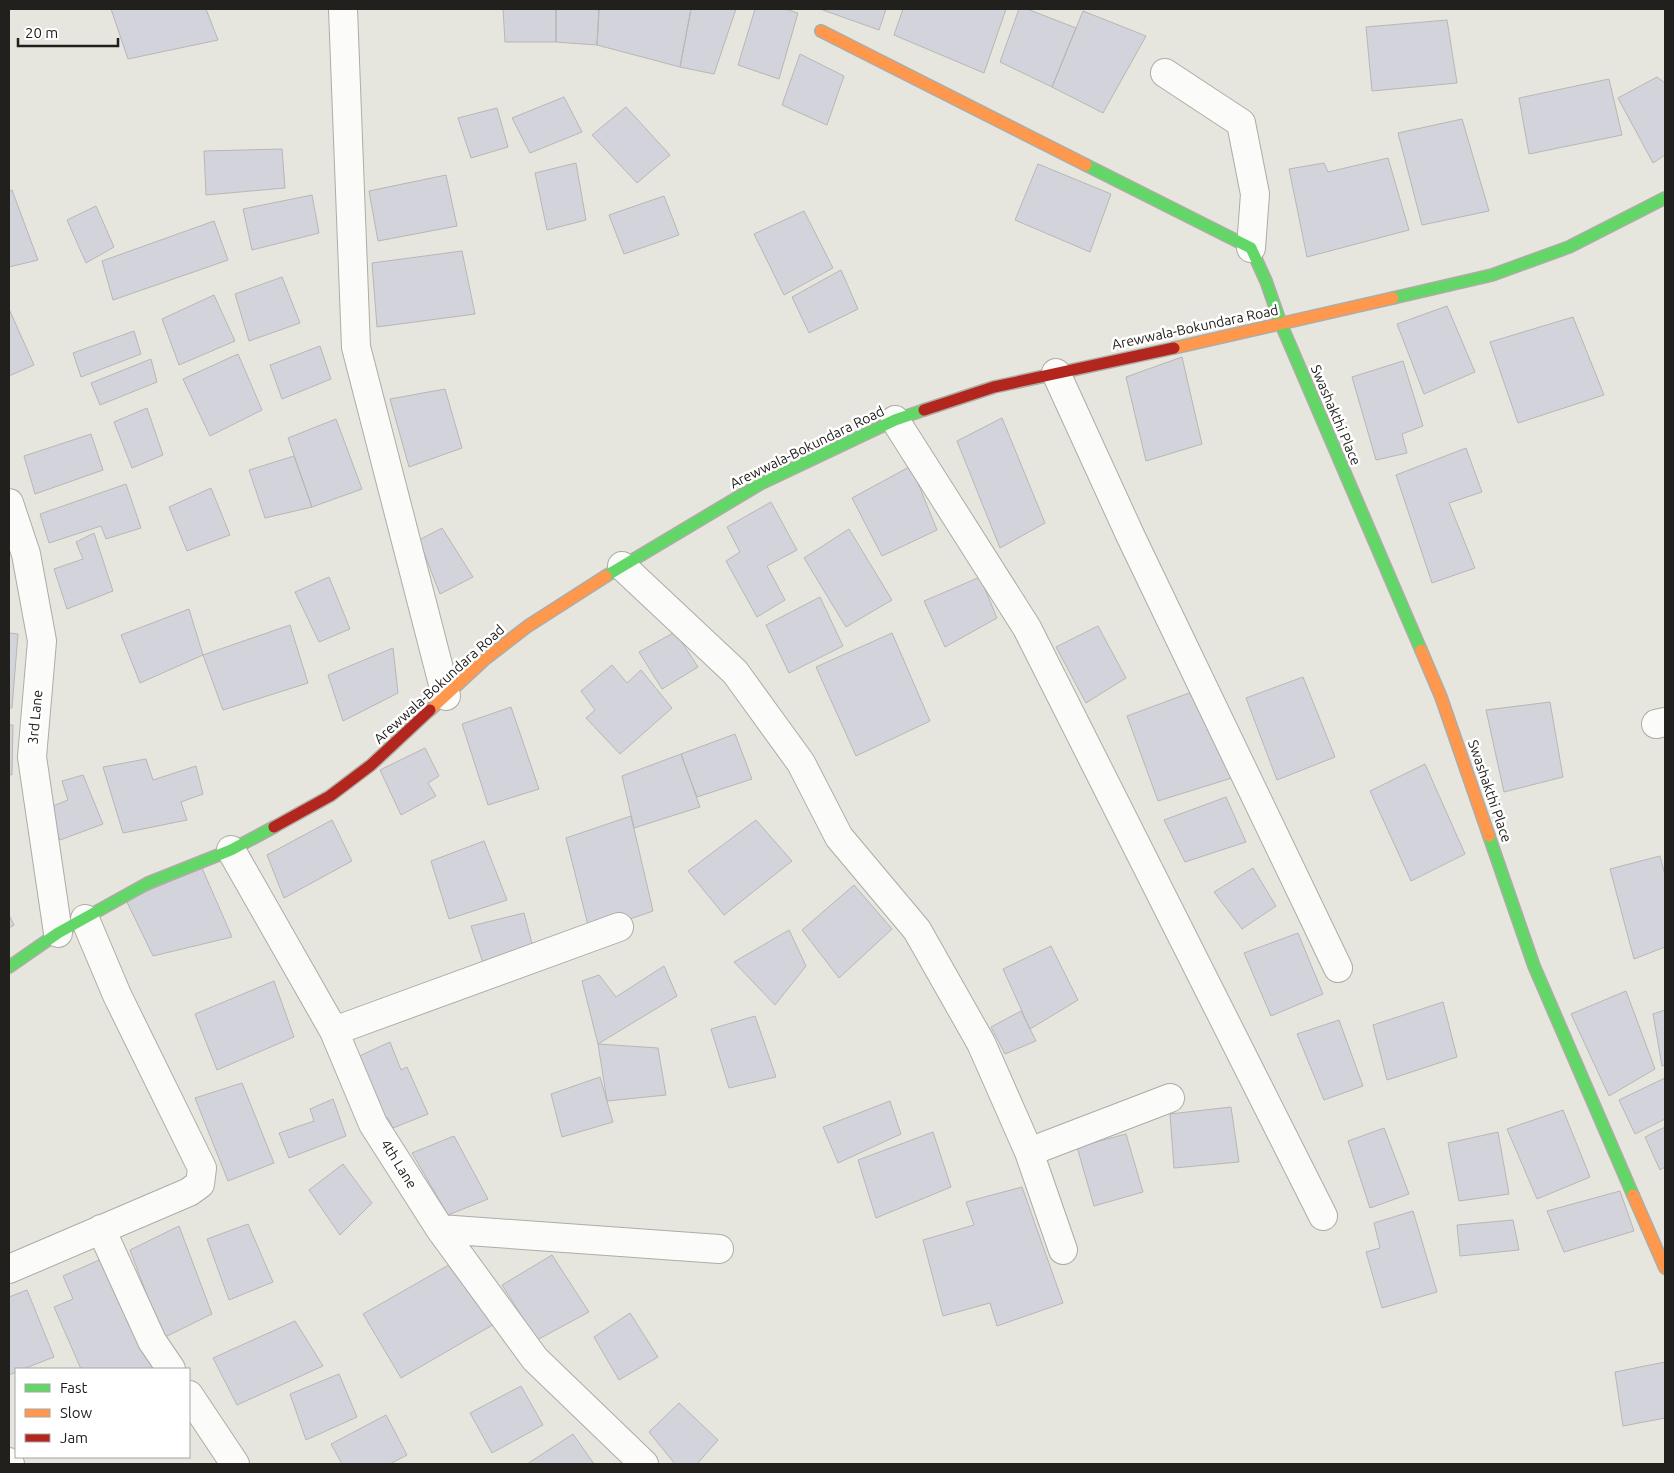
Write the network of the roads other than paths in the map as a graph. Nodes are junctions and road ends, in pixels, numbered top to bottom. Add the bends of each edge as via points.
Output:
1 (343, 9) edge
2 (821, 31) dead end
3 (1165, 73) dead end
4 (1665, 198) edge
5 (1251, 248) junction
6 (1281, 324) junction
7 (1056, 373) junction
8 (895, 420) junction
9 (9, 503) edge
10 (622, 566) junction
11 (446, 696) junction
12 (230, 850) junction
13 (85, 919) junction
14 (619, 927) dead end
15 (58, 933) junction
16 (9, 967) edge
17 (1338, 968) dead end
18 (334, 1031) junction
19 (1170, 1098) dead end
20 (1029, 1152) junction
21 (1323, 1216) dead end
22 (101, 1229) junction
23 (440, 1229) junction
24 (719, 1249) dead end
25 (1063, 1250) dead end
26 (1665, 1268) edge
27 (9, 1269) edge
28 (171, 1368) edge
29 (190, 1396) edge
30 (235, 1464) edge
31 (644, 1464) edge

1 - 11 street via 356,347
2 - 5 street
3 - 5 street via 1241,123 1254,194
4 - 6 street, Arewwala-Bokundara Road via 1569,247 1492,275
5 - 6 street, Swashakthi Place
6 - 7 street, Arewwala-Bokundara Road
6 - 26 street, Swashakthi Place via 1441,697 1534,966
7 - 8 street, Arewwala-Bokundara Road via 994,387
7 - 17 street
8 - 10 street, Arewwala-Bokundara Road via 760,484
8 - 21 street via 1027,628
9 - 15 street, 3rd Lane via 26,554 42,641 32,757
10 - 11 street, Arewwala-Bokundara Road via 528,626 484,660
10 - 20 street via 735,672 801,763 839,837 916,930 981,1043
11 - 12 street, Arewwala-Bokundara Road via 371,765 330,796
12 - 13 street, Arewwala-Bokundara Road via 148,883
12 - 18 street, 4th Lane
13 - 15 street, Arewwala-Bokundara Road
13 - 22 street via 202,1168 200,1184 189,1192
14 - 18 street
15 - 16 street, Arewwala-Bokundara Road
18 - 23 street, 4th Lane via 374,1124
19 - 20 street
20 - 25 street
22 - 27 street
22 - 28 street via 152,1341
23 - 24 street
23 - 31 street, 4th Lane via 535,1359
29 - 30 street

